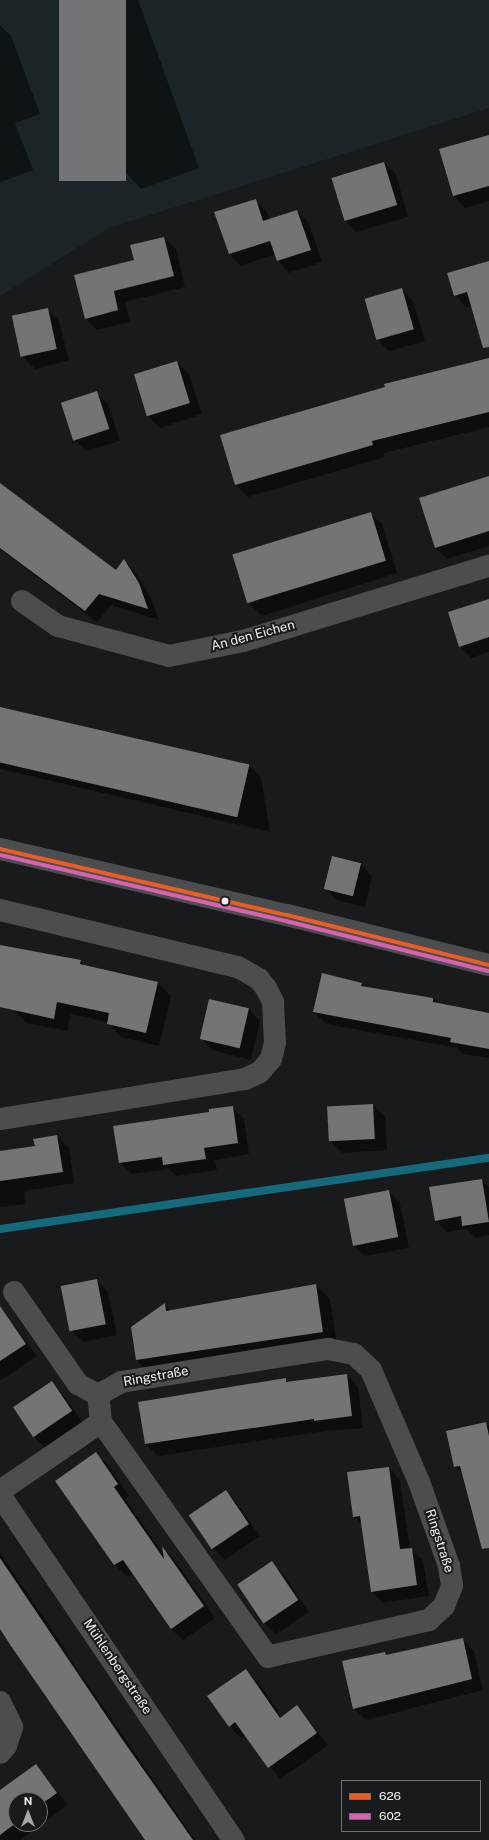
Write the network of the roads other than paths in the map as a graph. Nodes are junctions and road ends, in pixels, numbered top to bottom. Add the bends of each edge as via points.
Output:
1 (489, 566) edge
2 (22, 601) dead end
3 (0, 849) edge
4 (0, 910) edge
5 (489, 965) edge
6 (0, 1119) edge
7 (14, 1292) dead end
8 (98, 1395) junction
9 (101, 1422) junction
10 (0, 1491) edge
11 (0, 1495) edge
12 (0, 1702) edge
13 (0, 1753) edge
14 (234, 1840) edge

1 - 2 street, An den Eichen via 243,641 169,656 58,626
3 - 5 street via 287,915
4 - 6 street via 238,966 259,979 273,1002 275,1043 271,1059 264,1068 245,1079
7 - 8 street via 78,1384
8 - 9 street, Ringstraße
8 - 9 street, Ringstraße via 121,1382 328,1349 354,1354 371,1370 419,1482 449,1566 452,1586 444,1606 429,1620 268,1657
9 - 10 street
11 - 14 street, Mühlenbergstraße
12 - 13 street via 12,1727 6,1746

